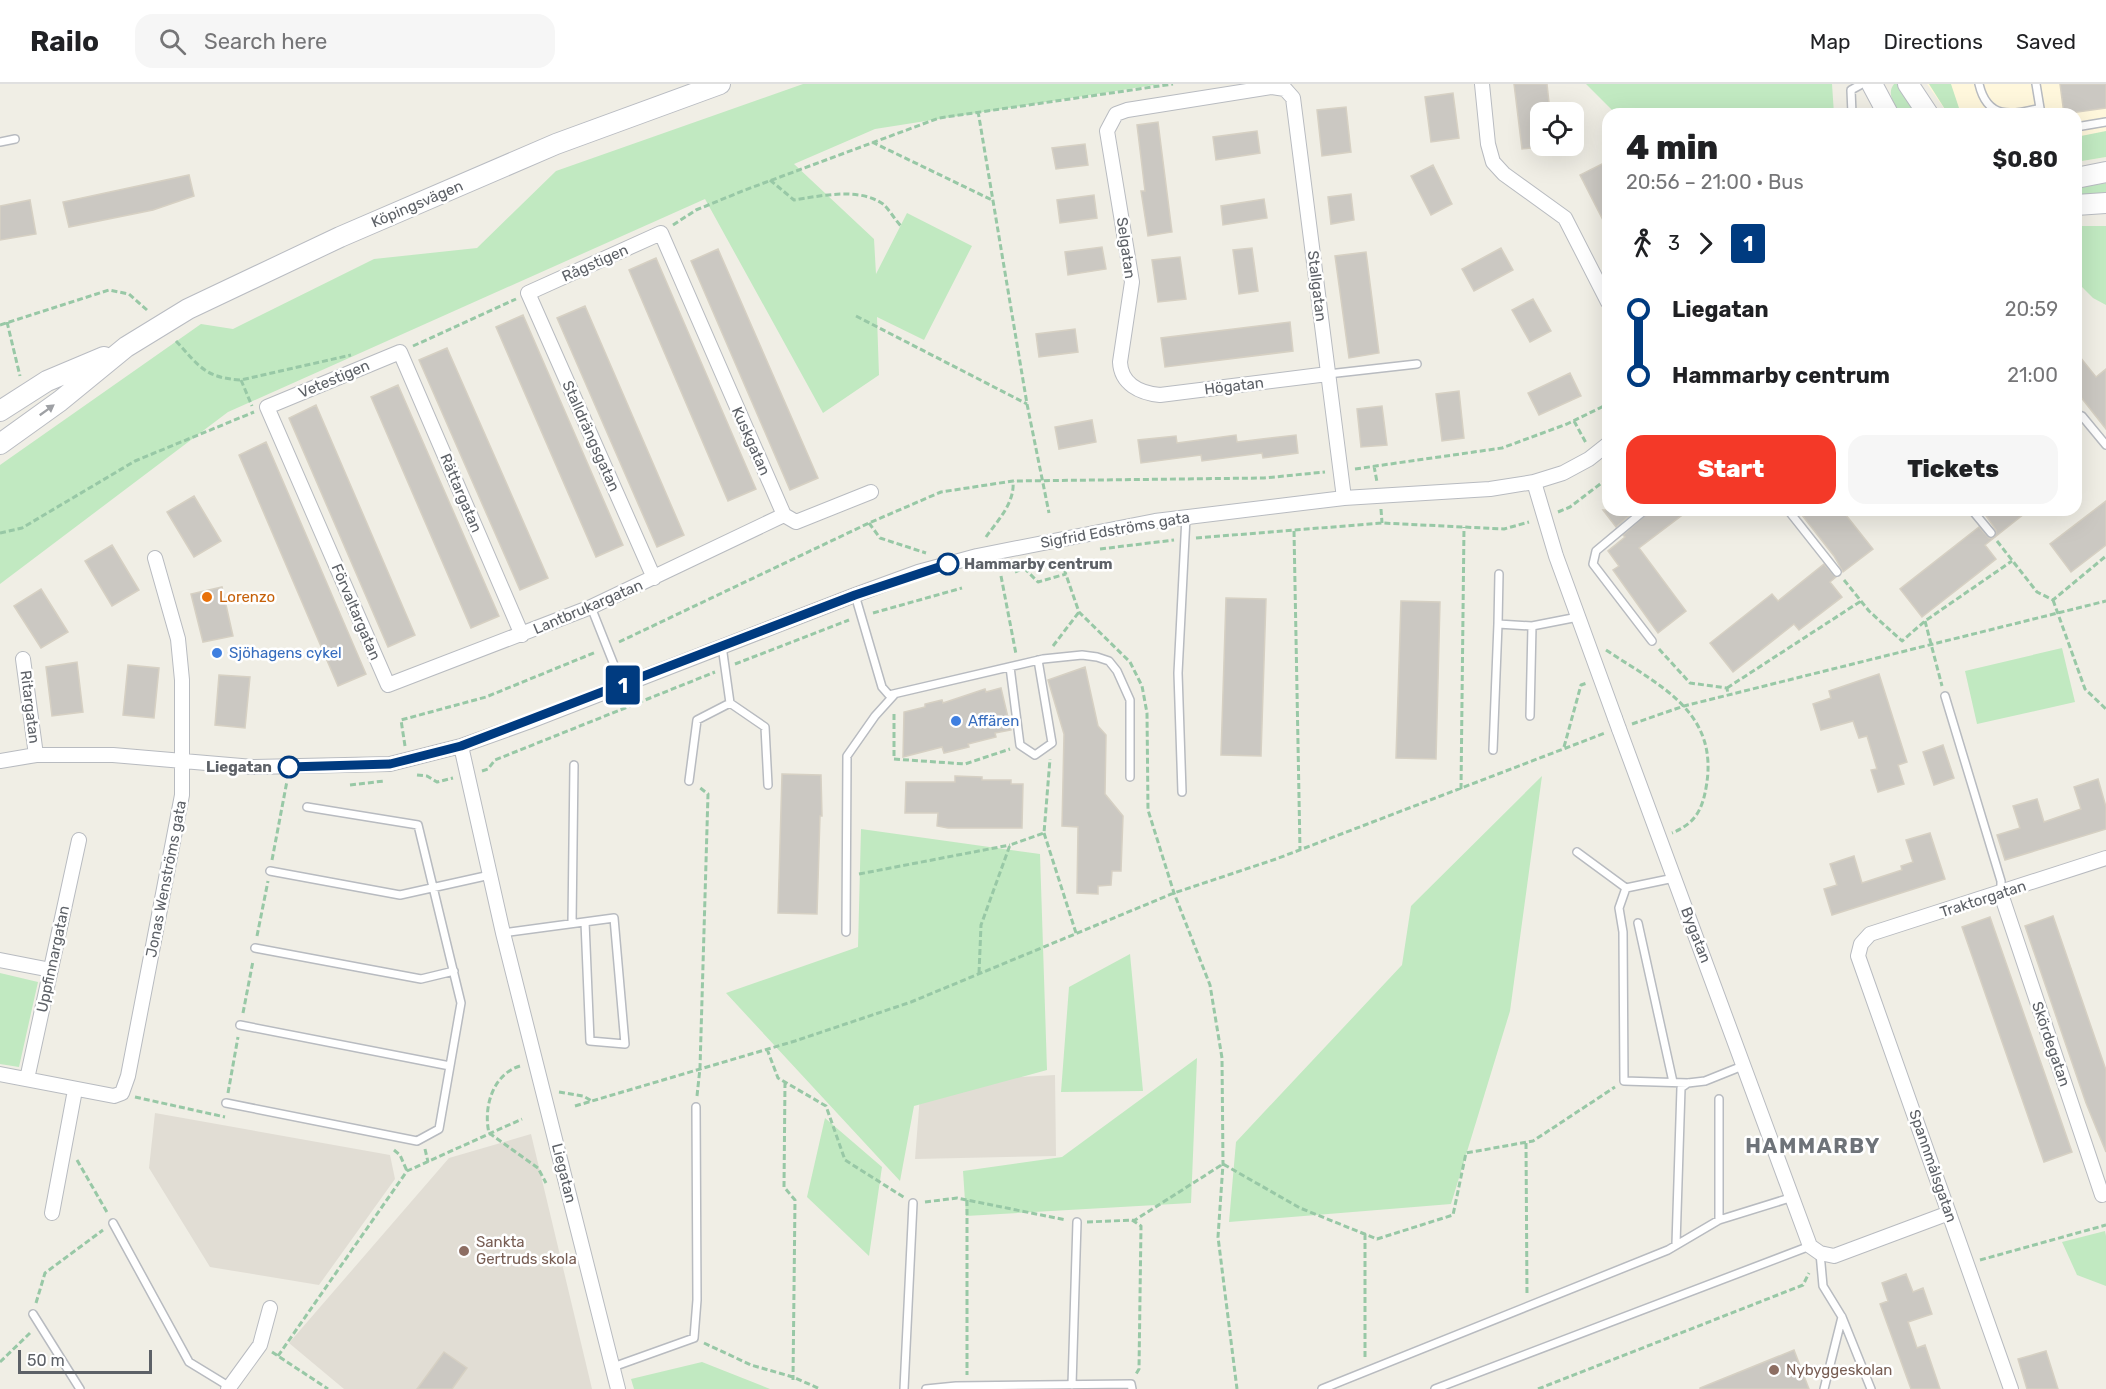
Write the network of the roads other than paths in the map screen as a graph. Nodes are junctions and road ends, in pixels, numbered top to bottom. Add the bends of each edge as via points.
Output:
1 (720, 84) edge
2 (1482, 84) edge
3 (1863, 84) edge
4 (1872, 84) edge
5 (1908, 84) edge
6 (1979, 84) edge
7 (2036, 84) edge
8 (1852, 108) edge
9 (1885, 108) edge
10 (1924, 108) edge
11 (1990, 108) edge
12 (2041, 108) edge
13 (1131, 109) joint
14 (2106, 122) edge
15 (2082, 126) edge
16 (15, 139) dead end
17 (0, 142) edge
18 (2106, 172) edge
19 (2082, 177) edge
20 (2103, 204) edge
21 (2082, 205) edge
22 (662, 234) joint
23 (1602, 290) edge
24 (528, 293) joint
25 (126, 347) junction
26 (400, 352) joint
27 (1417, 364) dead end
28 (1328, 374) junction
29 (1141, 391) joint
30 (261, 410) joint
31 (0, 411) edge
32 (2082, 416) edge
33 (0, 444) edge
34 (2106, 445) edge
35 (1602, 449) edge
36 (1534, 482) junction
37 (871, 492) dead end
38 (1344, 498) junction
39 (784, 515) junction
40 (1638, 516) edge
41 (1793, 516) edge
42 (1977, 516) edge
43 (1186, 517) junction
44 (1991, 533) road end
45 (155, 558) dead end
46 (1837, 572) road end
47 (1499, 574) dead end
48 (654, 578) junction
49 (855, 595) junction
50 (591, 607) junction
51 (1578, 617) junction
52 (1498, 624) junction
53 (1532, 626) junction
54 (522, 635) junction
55 (1652, 641) road end
56 (722, 646) junction
57 (23, 659) dead end
58 (1040, 660) junction
59 (1010, 667) junction
60 (622, 685) junction
61 (894, 695) junction
62 (1945, 696) road end
63 (730, 703) junction
64 (1530, 716) dead end
65 (461, 746) junction
66 (1493, 750) dead end
67 (36, 755) junction
68 (0, 761) edge
69 (183, 762) junction
70 (574, 765) dead end
71 (1130, 777) dead end
72 (689, 781) dead end
73 (768, 785) dead end
74 (1182, 792) dead end
75 (307, 807) dead end
76 (79, 840) dead end
77 (1577, 852) dead end
78 (2106, 858) edge
79 (270, 871) dead end
80 (490, 875) junction
81 (1674, 878) junction
82 (1626, 888) junction
83 (434, 890) junction
84 (2001, 894) junction
85 (585, 922) junction
86 (572, 923) junction
87 (1638, 923) dead end
88 (846, 932) dead end
89 (503, 933) junction
90 (1862, 943) joint
91 (255, 948) dead end
92 (0, 960) edge
93 (51, 970) junction
94 (454, 971) junction
95 (240, 1025) dead end
96 (1745, 1065) junction
97 (450, 1066) junction
98 (0, 1074) edge
99 (27, 1079) junction
100 (1673, 1082) junction
101 (1688, 1083) junction
102 (75, 1090) junction
103 (1719, 1099) dead end
104 (226, 1103) dead end
105 (696, 1107) road end
106 (2102, 1194) dead end
107 (1793, 1197) junction
108 (913, 1203) road end
109 (52, 1213) dead end
110 (1949, 1213) junction
111 (1719, 1220) junction
112 (1077, 1222) road end
113 (113, 1223) road end
114 (1676, 1244) junction
115 (1815, 1249) junction
116 (270, 1308) dead end
117 (33, 1314) road end
118 (1842, 1317) junction
119 (613, 1367) junction
120 (1072, 1385) junction
121 (1131, 1387) edge
122 (229, 1388) edge
123 (80, 1389) edge
124 (618, 1389) edge
125 (904, 1389) edge
126 (926, 1389) edge
127 (1322, 1389) edge
128 (1435, 1389) edge
129 (1824, 1389) edge
130 (1871, 1389) edge
131 (2011, 1389) edge

1 - 25 main road, Köpingsvägen via 556,144 340,237 188,309
2 - 23 street via 1493,162 1565,218
3 - 8 lane via 1851,90
4 - 9 main road
5 - 10 main road
6 - 11 lane
7 - 12 lane
13 - 28 street, Stallgatan via 1272,87 1285,89 1293,98
13 - 29 street, Selgatan via 1116,114 1107,131 1132,282 1120,372
14 - 15 lane
16 - 17 lane
18 - 19 main road
20 - 21 main road
22 - 24 street, Rågstigen
22 - 39 street, Kuskgatan
24 - 48 street, Stalldrängsgatan
25 - 31 main road, Köpingsvägen via 47,381
33 -> 25 main road, Köpingsvägen
26 - 30 street, Vetestigen
26 - 54 street, Rättargatan
27 - 28 lane
28 - 29 street, Högatan via 1160,395
28 - 38 street, Stallgatan
30 - 54 street, Förvaltargatan via 388,685
32 - 34 lane
35 - 36 street, Sigfrid Edströms gata via 1563,473
36 - 38 street, Sigfrid Edströms gata via 1490,489
36 - 51 street, Bygatan
37 - 39 street via 796,522
38 - 43 street, Sigfrid Edströms gata
39 - 48 street
40 - 55 lane via 1596,551 1593,564
41 - 46 lane
42 - 44 lane
43 - 49 street, Sigfrid Edströms gata via 977,556
43 - 74 lane via 1178,673
45 - 69 street, Jonas Wenströms gata via 178,639
47 - 52 lane
48 - 50 street, Lantbrukargatan
49 - 56 street, Sigfrid Edströms gata
49 - 61 lane via 882,687
50 - 54 street, Lantbrukargatan
50 - 60 lane
51 - 53 lane
51 - 81 street, Bygatan
52 - 53 lane
52 - 66 lane
53 - 64 lane
56 - 60 street, Sigfrid Edströms gata
56 - 63 lane
57 - 67 street, Ritargatan
58 - 59 lane
58 - 59 lane via 1052,742 1035,755 1020,745
58 - 71 lane via 1097,657 1109,661 1117,671 1130,700
59 - 61 lane
60 - 65 street, Sigfrid Edströms gata
61 - 88 lane via 847,756
62 - 84 lane via 2001,881
63 - 72 lane via 697,720
63 - 73 lane via 765,727
65 - 69 street, Sigfrid Edströms gata via 390,764 253,768
65 - 80 street, Liegatan
67 - 68 street, Sigfrid Edströms gata
67 - 69 street, Sigfrid Edströms gata via 113,755
69 - 102 street, Jonas Wenströms gata via 179,822 128,1076 122,1093 114,1096
70 - 86 lane
75 - 83 lane via 418,825
76 - 93 street, Uppfinnargatan
77 - 82 lane
78 - 84 street, Traktorgatan
79 - 83 lane via 400,896
80 - 83 lane
80 - 89 street, Liegatan
81 - 82 lane
81 - 96 street, Bygatan
82 - 100 lane via 1619,908 1623,932 1624,1081
83 - 94 lane
84 - 90 street, Traktorgatan via 1870,934
84 - 106 street, Skördegatan
85 - 85 lane via 614,918 625,1044 590,1041
85 - 86 lane
86 - 89 lane
87 - 100 lane
89 - 119 street, Liegatan
90 - 110 street, Spannmålsgatan via 1858,956
91 - 94 lane via 421,980
92 - 93 street
93 - 99 street, Uppfinnargatan
94 - 97 lane via 461,1002
95 - 97 lane
96 - 101 lane via 1705,1081
96 - 107 street, Bygatan
97 - 104 lane via 439,1129 417,1141
98 - 99 street
99 - 102 street
100 - 101 lane
101 - 114 lane via 1682,1088
102 - 109 street
103 - 111 lane
105 - 119 lane via 694,1338
107 - 111 lane
107 - 115 street, Bygatan
108 - 125 lane
110 - 115 street via 1834,1256
110 - 131 street, Spannmålsgatan
111 - 114 lane
112 - 120 lane
113 - 122 lane via 189,1362
114 - 127 lane
115 - 118 lane via 1823,1286
115 - 128 lane
116 - 122 street via 260,1345
117 - 123 lane
118 - 129 lane
118 - 130 lane
119 - 124 street, Liegatan
120 - 121 lane
120 - 126 lane

